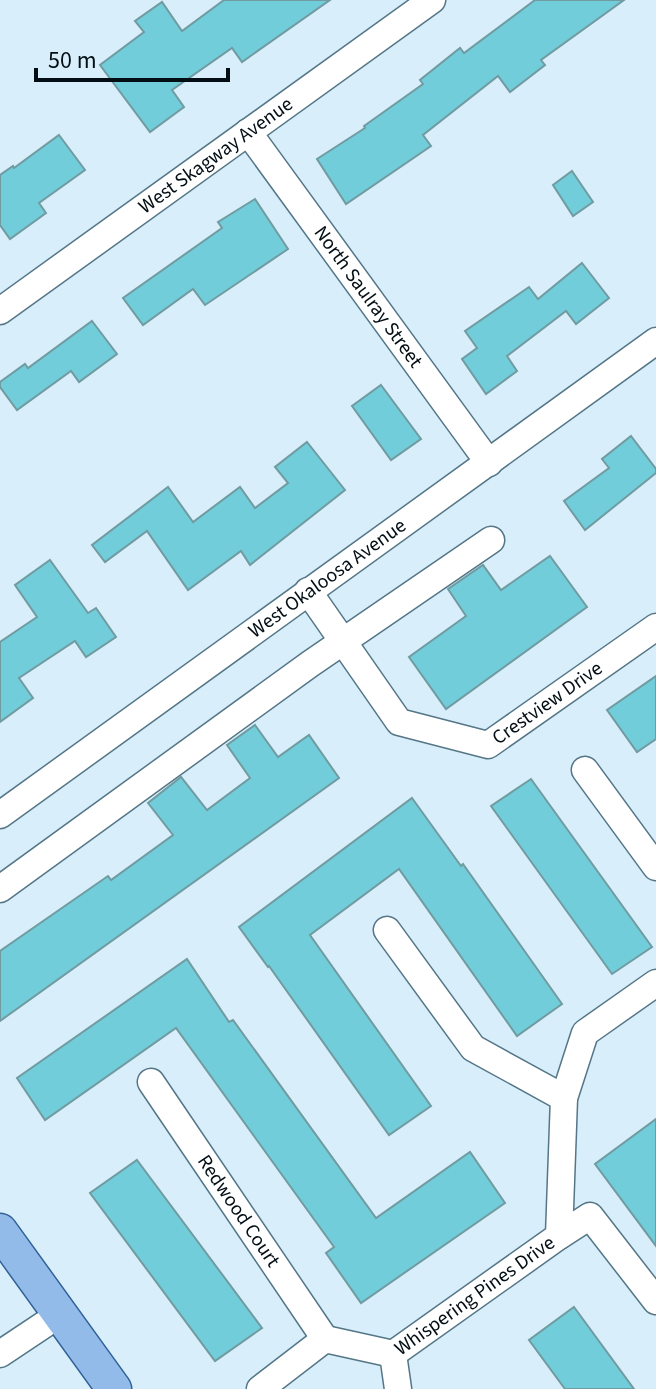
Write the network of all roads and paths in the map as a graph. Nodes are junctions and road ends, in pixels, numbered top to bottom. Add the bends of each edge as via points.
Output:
1 (432, 0) edge
2 (248, 132) junction
3 (0, 311) edge
4 (656, 341) edge
5 (489, 463) junction
6 (491, 540) dead end
7 (308, 591) junction
8 (656, 627) edge
9 (343, 641) junction
10 (585, 770) dead end
11 (0, 815) edge
12 (656, 867) edge
13 (0, 889) edge
14 (387, 930) dead end
15 (656, 983) edge
16 (151, 1082) dead end
17 (564, 1098) junction
18 (0, 1231) edge
19 (559, 1236) junction
20 (656, 1301) edge
21 (60, 1314) junction
22 (325, 1339) junction
23 (0, 1354) edge
24 (393, 1354) junction
25 (114, 1389) edge
26 (260, 1389) edge
27 (398, 1389) edge

1 - 2 street, West Skagway Avenue
2 - 3 street, West Skagway Avenue
2 - 5 street, North Saulray Street
4 - 5 street, West Okaloosa Avenue
5 - 7 street, West Okaloosa Avenue
6 - 9 street
7 - 9 street, Crestview Drive
7 - 11 street, West Okaloosa Avenue
8 - 9 street, Crestview Drive via 488,745 399,722
9 - 13 street
10 - 12 street
14 - 17 street via 473,1048
15 - 17 street, Whispering Pines Drive via 585,1033
16 - 22 street, Redwood Court
17 - 19 street, Whispering Pines Drive
18 - 21 main road
19 - 20 street via 590,1216
19 - 24 street, Whispering Pines Drive
21 - 23 street
21 - 25 main road
22 - 24 street, Whispering Pines Drive
22 - 26 street
24 - 27 street

